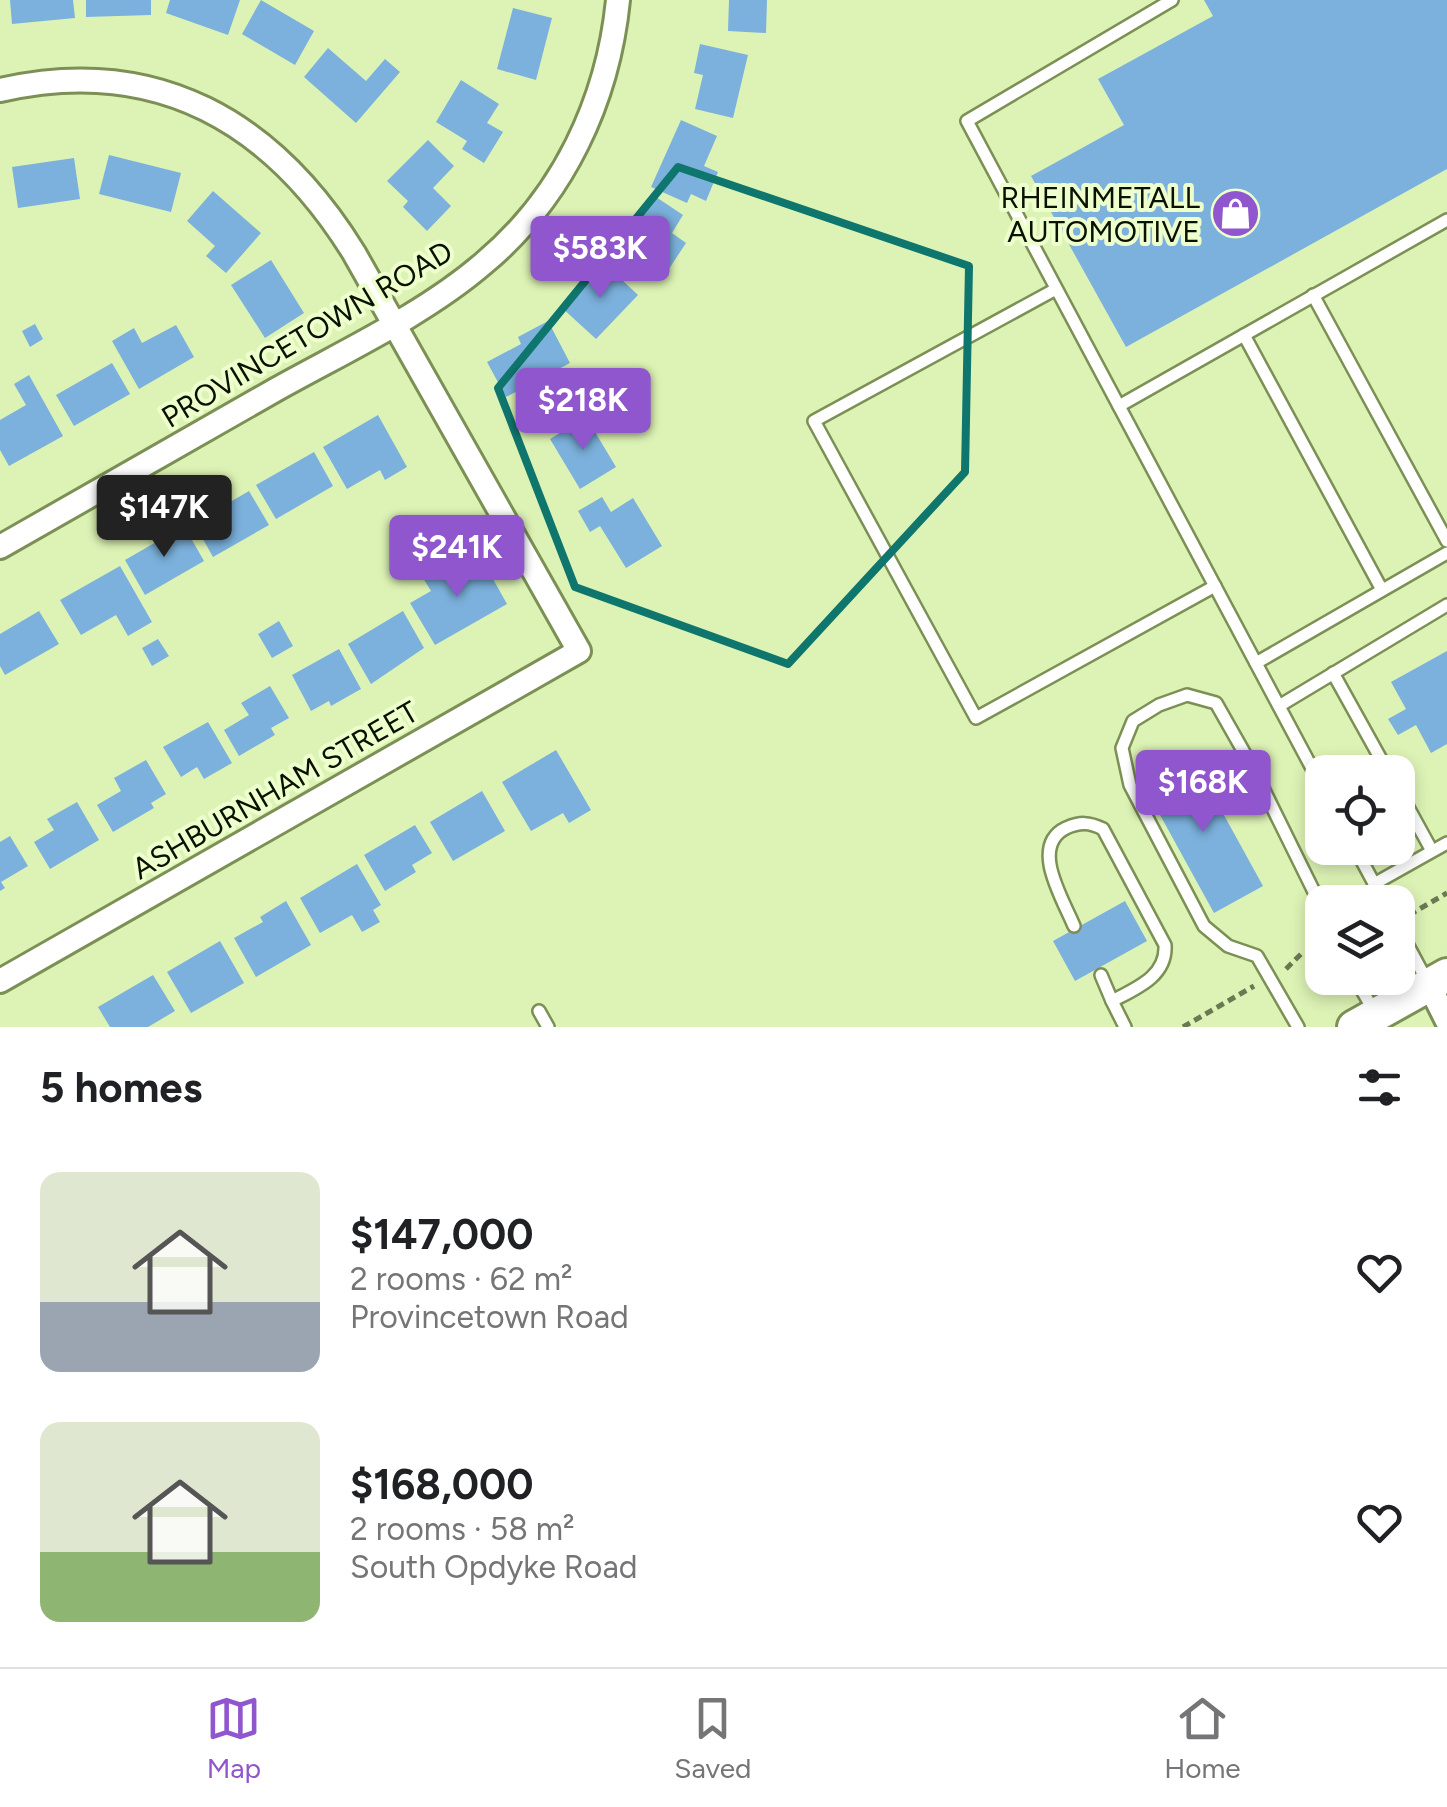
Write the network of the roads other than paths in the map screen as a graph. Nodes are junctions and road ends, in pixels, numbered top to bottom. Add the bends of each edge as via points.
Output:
1 (618, 0) edge
2 (1172, 0) edge
3 (0, 90) edge
4 (1447, 220) edge
5 (1056, 289) junction
6 (1313, 296) junction
7 (394, 322) junction
8 (1244, 335) junction
9 (1119, 406) junction
10 (1447, 541) edge
11 (0, 547) edge
12 (1447, 552) edge
13 (1215, 586) junction
14 (1382, 590) junction
15 (1447, 605) edge
16 (1256, 663) junction
17 (1332, 673) junction
18 (1279, 706) junction
19 (1378, 755) edge
20 (1305, 756) edge
21 (1415, 820) edge
22 (1447, 842) edge
23 (1432, 851) junction
24 (1363, 865) edge
25 (1374, 884) joint
26 (1311, 885) edge
27 (1074, 926) dead end
28 (1415, 948) edge
29 (1101, 975) dead end
30 (0, 980) edge
31 (1438, 980) edge
32 (1360, 995) edge
33 (1112, 1001) junction
34 (539, 1011) dead end
35 (1365, 1021) edge
36 (1447, 1021) edge
37 (548, 1027) edge
38 (1126, 1027) edge
39 (1298, 1027) edge

1 - 7 street, PROVINCETOWN ROAD via 600,95 556,181 483,264
2 - 5 lane via 966,121
3 - 7 street via 60,82 125,86 180,98 237,126 321,202
4 - 6 lane
5 - 9 lane
5 - 13 lane via 814,421 976,718
6 - 8 lane
6 - 10 lane
7 - 11 street, PROVINCETOWN ROAD
7 - 30 street, ASHBURNHAM STREET via 579,651
8 - 9 lane
8 - 14 lane
9 - 13 lane
12 - 14 lane
13 - 16 lane
14 - 16 lane
15 - 17 lane
16 - 18 lane
17 - 18 lane
17 - 19 lane
18 - 20 lane
21 - 23 lane
22 - 23 lane
23 - 25 lane
24 - 25 lane
26 - 39 lane via 1216,703 1187,695 1133,721 1122,748 1130,785 1204,926 1228,946 1256,956
27 - 33 lane via 1050,868 1049,844 1056,833 1090,822 1103,829 1164,945 1160,972
28 - 31 lane
29 - 33 lane
31 - 35 main road
31 - 36 street
32 - 35 lane
33 - 38 lane
34 - 37 lane

